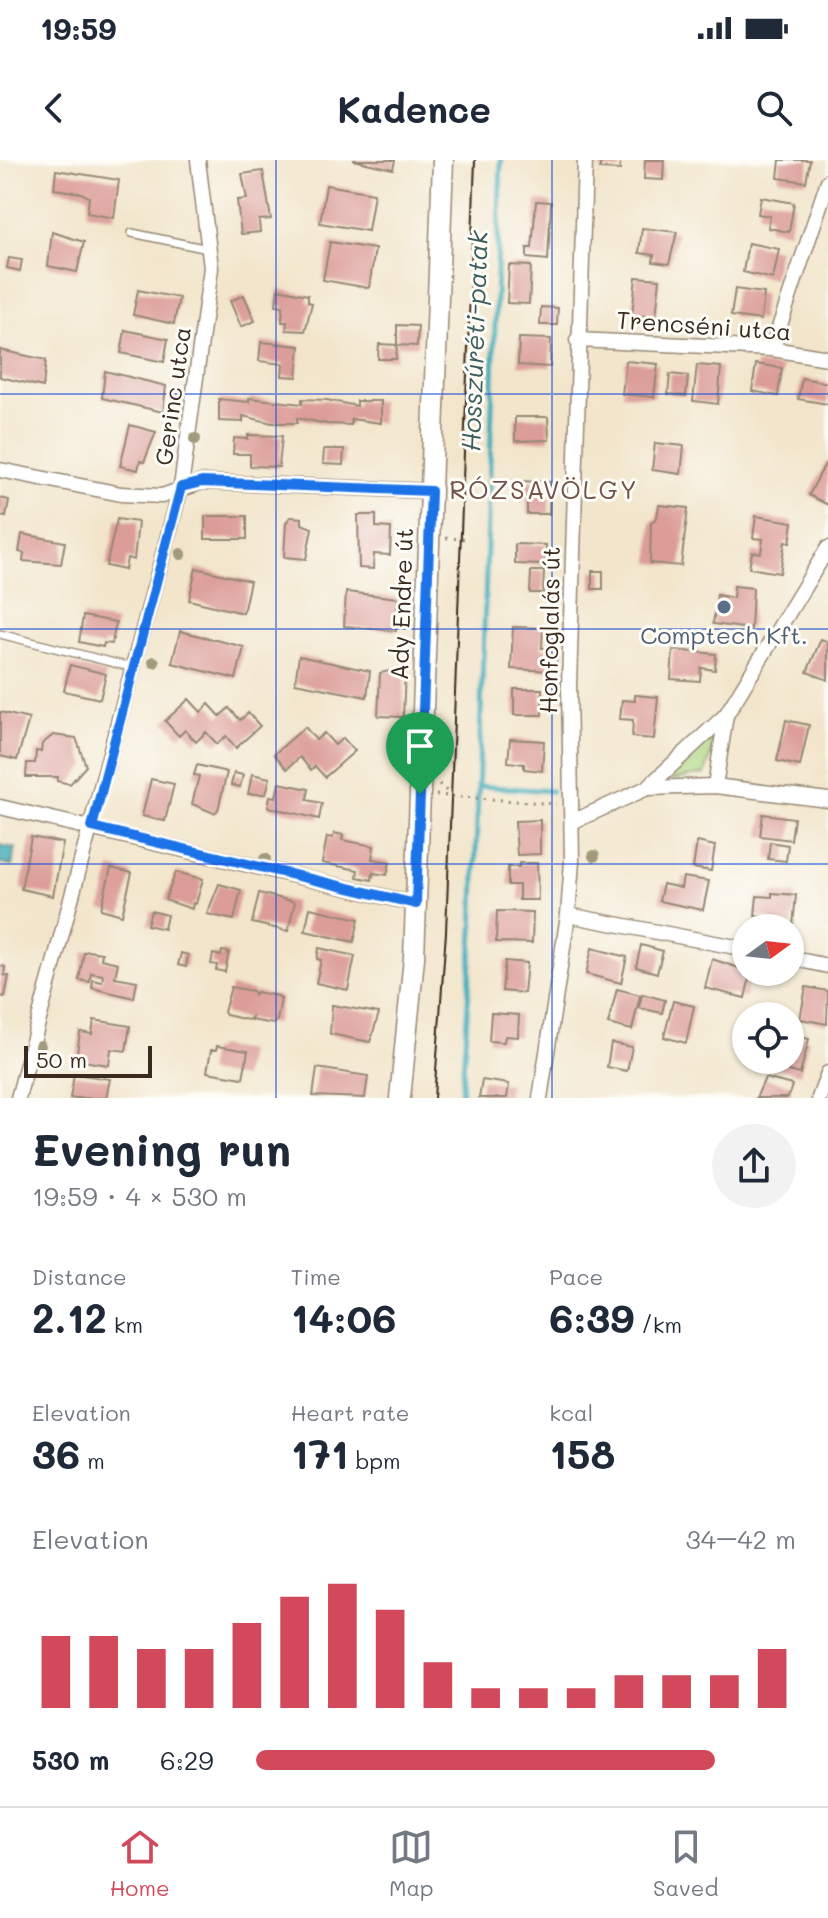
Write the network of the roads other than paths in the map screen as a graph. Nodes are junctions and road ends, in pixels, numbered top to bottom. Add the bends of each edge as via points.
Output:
1 (198, 160) edge
2 (443, 160) edge
3 (585, 160) edge
4 (828, 181) edge
5 (132, 233) dead end
6 (210, 250) junction
7 (577, 340) junction
8 (772, 349) junction
9 (828, 358) edge
10 (0, 470) edge
11 (181, 487) junction
12 (431, 491) junction
13 (828, 548) edge
14 (0, 634) edge
15 (134, 668) junction
16 (726, 715) junction
17 (715, 786) junction
18 (647, 788) junction
19 (828, 800) edge
20 (0, 807) edge
21 (572, 822) junction
22 (92, 827) junction
23 (416, 904) junction
24 (568, 915) junction
25 (732, 946) edge
26 (804, 961) edge
27 (828, 966) edge
28 (828, 1073) edge
29 (18, 1098) edge
30 (400, 1098) edge
31 (540, 1098) edge
32 (819, 1098) edge

1 - 6 street, Gerinc utca
2 - 12 street, Ady Endre út
3 - 7 street, Honfoglalás út
4 - 8 street
5 - 6 lane
6 - 11 street, Gerinc utca via 205,328
7 - 8 street, Trencséni utca
7 - 21 street, Honfoglalás út via 569,686
8 - 9 street, Trencséni utca
10 - 11 street via 121,494 162,496
11 - 12 street via 202,482
11 - 15 street, Gerinc utca
12 - 23 street, Ady Endre út
13 - 16 street
14 - 15 lane
15 - 22 street, Gerinc utca
16 - 17 street
16 - 18 street
17 - 18 street
17 - 19 street
18 - 21 street
20 - 22 street
21 - 24 street, Honfoglalás út
22 - 23 street
22 - 29 street, Gerinc utca
23 - 30 street, Ady Endre út
24 - 25 street
24 - 31 street, Honfoglalás út
26 - 27 street
28 - 32 street

